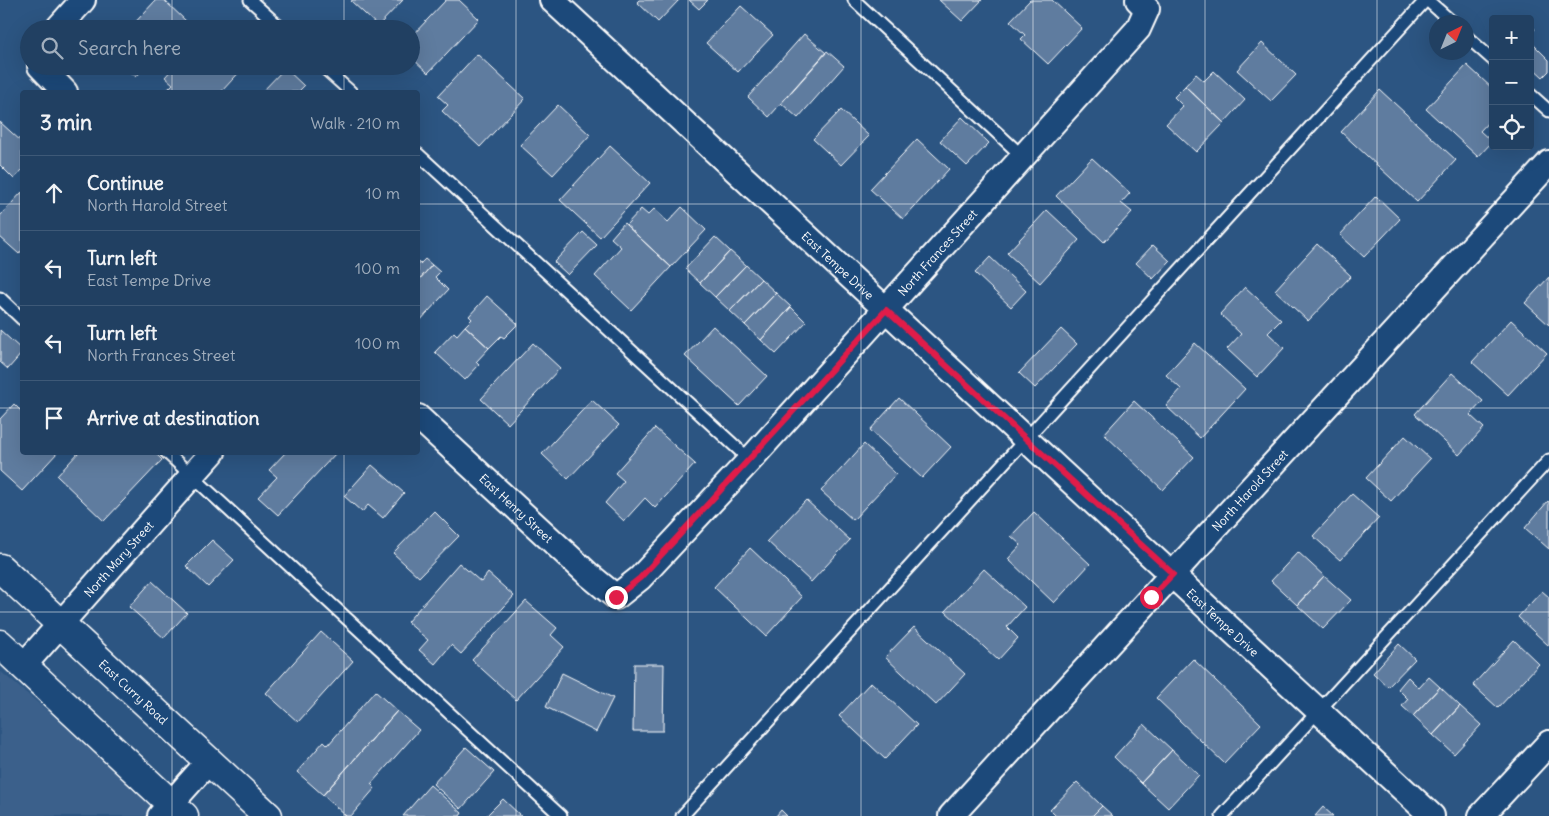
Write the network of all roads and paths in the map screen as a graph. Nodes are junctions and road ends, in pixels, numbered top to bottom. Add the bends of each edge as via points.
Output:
1 (83, 0) edge
2 (250, 0) edge
3 (552, 0) edge
4 (854, 0) edge
5 (1426, 0) edge
6 (1143, 5) edge
7 (1444, 15) edge
8 (65, 20) edge
9 (272, 20) edge
10 (1474, 43) edge
11 (1489, 56) edge
12 (49, 75) edge
13 (332, 75) edge
14 (63, 90) edge
15 (349, 90) edge
16 (1534, 98) edge
17 (1549, 111) edge
18 (420, 156) edge
19 (1022, 156) junction
20 (1549, 163) edge
21 (0, 298) edge
22 (886, 310) junction
23 (20, 316) edge
24 (420, 419) edge
25 (1026, 438) junction
26 (169, 455) edge
27 (210, 455) edge
28 (750, 460) junction
29 (1549, 460) edge
30 (192, 476) junction
31 (0, 568) edge
32 (1173, 574) junction
33 (616, 597) joint
34 (60, 623) junction
35 (0, 644) edge
36 (24, 665) junction
37 (1320, 710) junction
38 (1549, 742) edge
39 (208, 761) junction
40 (172, 812) edge
41 (268, 816) edge
42 (561, 816) edge
43 (682, 816) edge
44 (951, 816) edge
45 (1222, 816) edge
46 (1432, 816) edge
47 (1481, 816) edge

1 - 8 street
2 - 9 lane
3 - 22 street, East Tempe Drive
4 - 19 lane
5 - 7 lane
5 - 25 lane
6 - 19 street, North Frances Street via 1138,28
10 - 11 lane
12 - 14 street
13 - 15 lane
16 - 17 lane
18 - 28 lane
19 - 22 street, North Frances Street
20 - 32 street, North Harold Street
21 - 23 lane
22 - 25 street, East Tempe Drive
22 - 28 street, North Frances Street
24 - 33 street, East Henry Street
25 - 32 street, East Tempe Drive
25 - 43 lane
26 - 30 lane
27 - 30 street, North Mary Street
28 - 33 street, North Frances Street via 640,578
29 - 37 lane
30 - 34 street, North Mary Street
30 - 42 lane
31 - 34 main road, East Curry Road
32 - 37 street, East Tempe Drive
32 - 44 street, North Harold Street
34 - 36 street, North Mary Street
34 - 39 main road, East Curry Road
35 - 36 main road
36 - 40 main road
37 - 45 lane
37 - 46 street, East Tempe Drive
38 - 47 street
39 - 40 street
39 - 41 main road, East Curry Road

